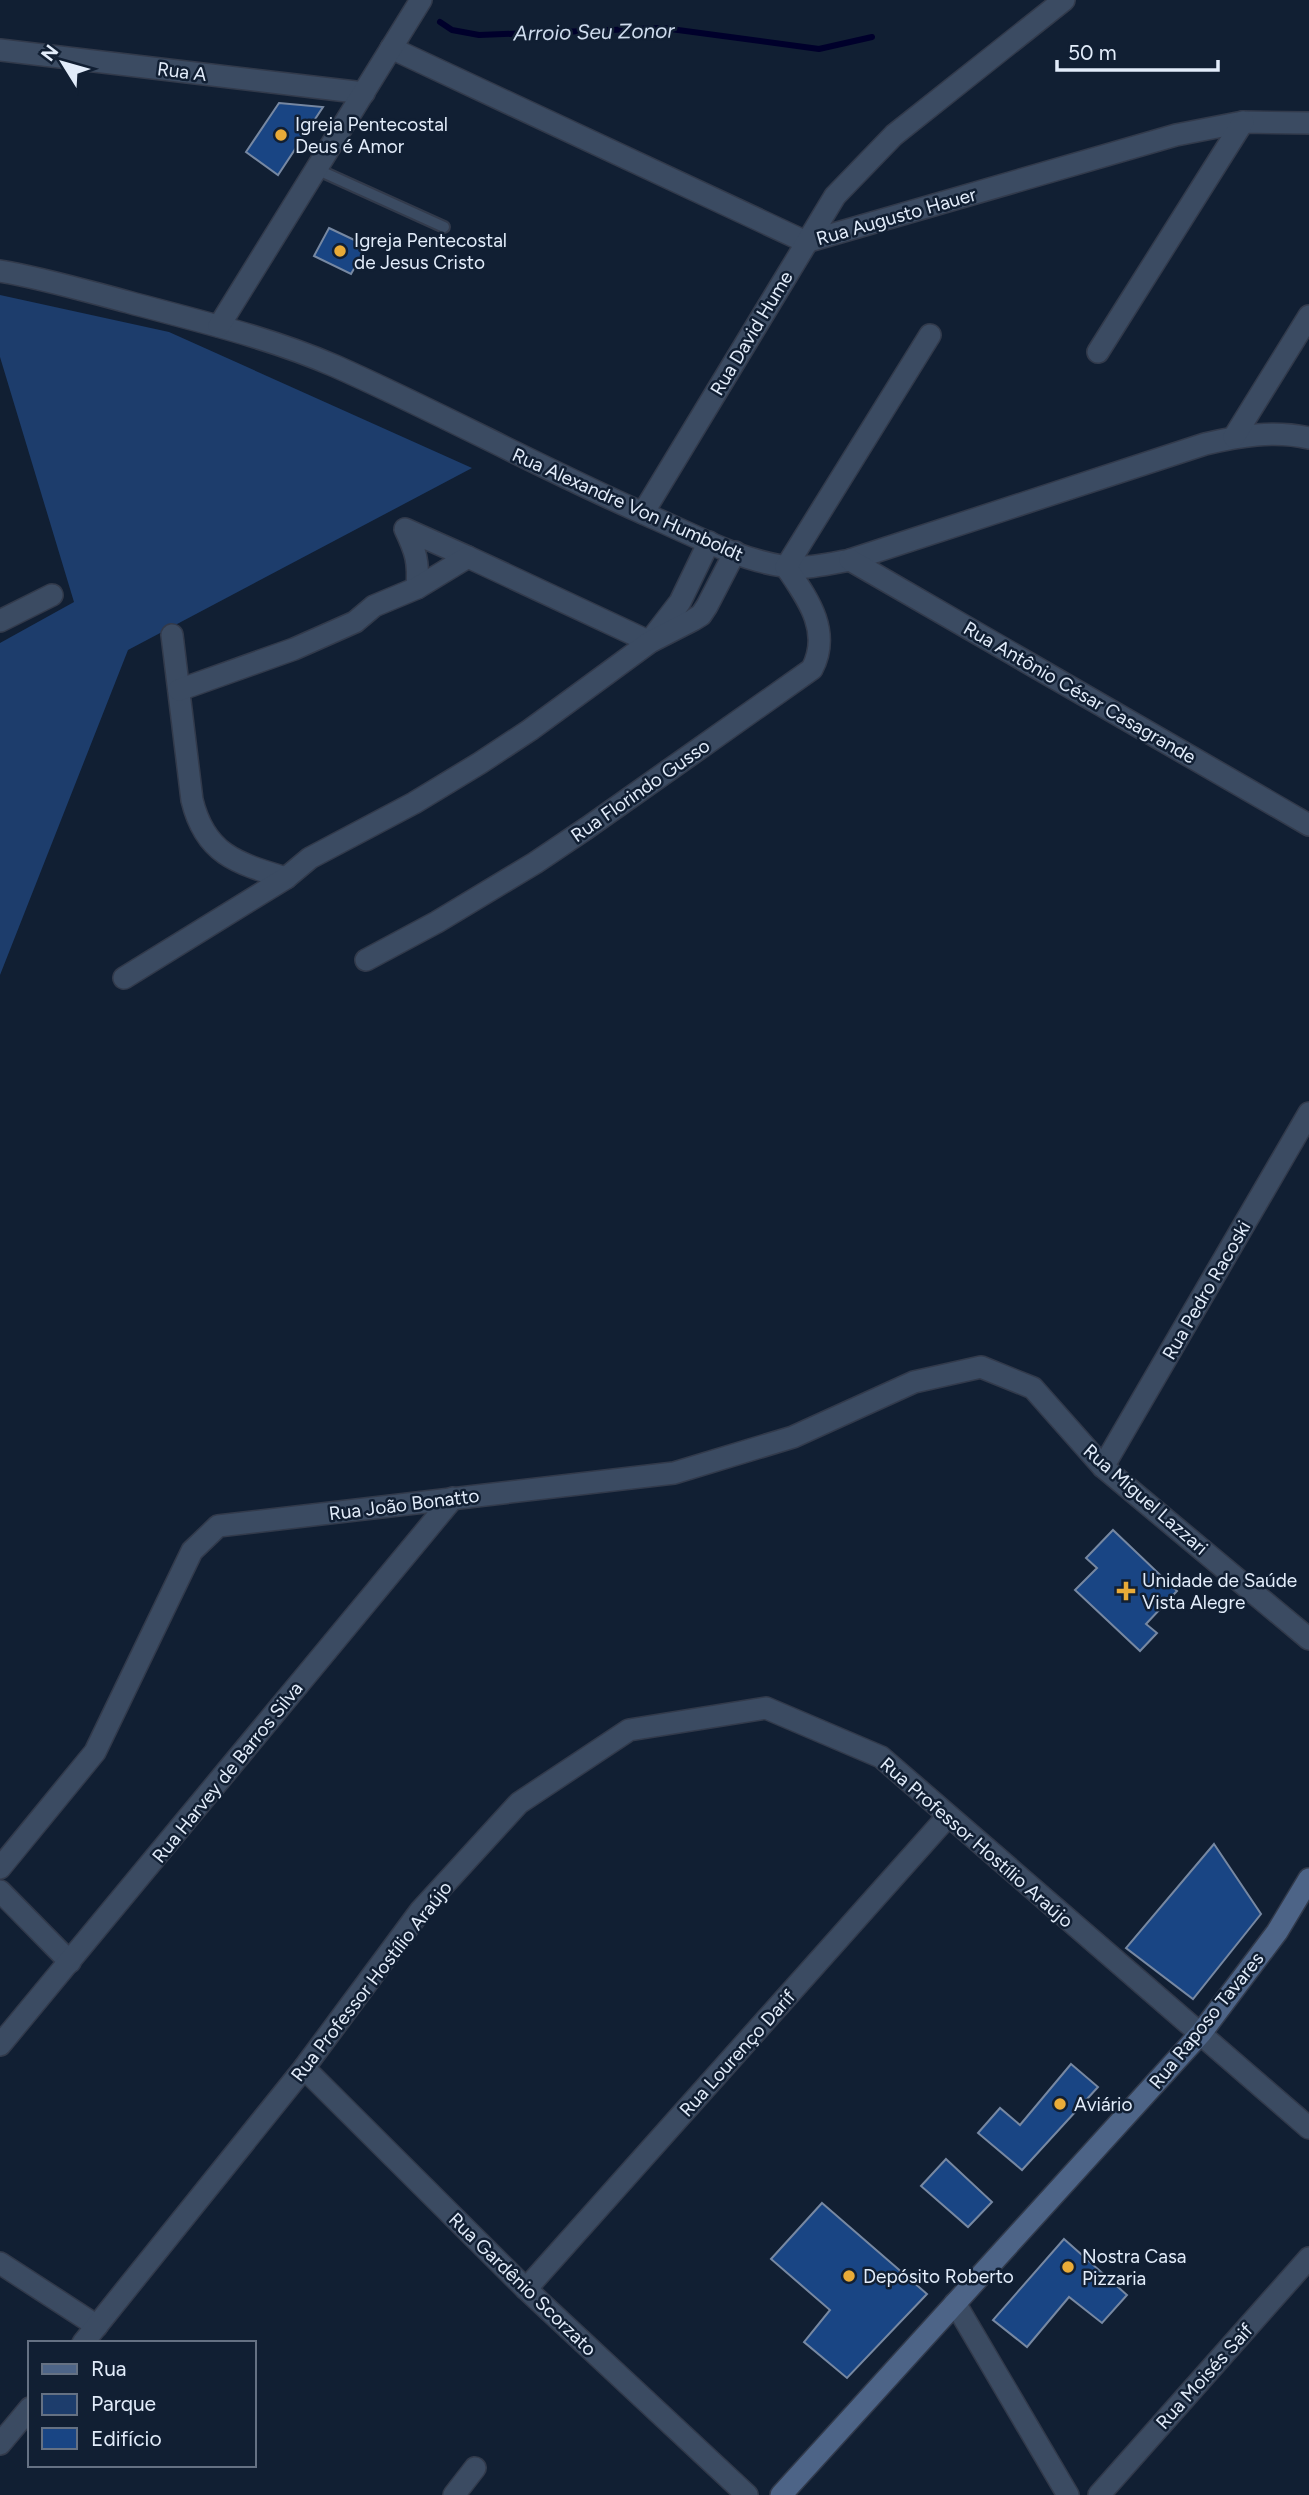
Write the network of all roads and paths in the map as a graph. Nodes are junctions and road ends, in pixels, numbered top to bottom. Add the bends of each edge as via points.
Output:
1 (421, 0) edge
2 (1064, 0) edge
3 (391, 48) junction
4 (0, 50) edge
5 (364, 93) junction
6 (1243, 122) junction
7 (1309, 122) edge
8 (316, 169) junction
9 (444, 227) dead end
10 (806, 243) junction
11 (0, 271) edge
12 (1309, 316) edge
13 (219, 326) junction
14 (930, 335) dead end
15 (1098, 352) dead end
16 (1234, 437) junction
17 (1309, 438) edge
18 (643, 513) junction
19 (709, 542) junction
20 (736, 552) junction
21 (468, 557) junction
22 (850, 560) junction
23 (786, 567) junction
24 (417, 588) junction
25 (52, 594) dead end
26 (0, 621) edge
27 (172, 635) dead end
28 (650, 642) junction
29 (179, 690) junction
30 (1309, 825) edge
31 (286, 878) junction
32 (366, 960) dead end
33 (124, 978) dead end
34 (1309, 1112) edge
35 (981, 1367) joint
36 (1103, 1467) junction
37 (453, 1498) junction
38 (1309, 1639) edge
39 (948, 1816) junction
40 (0, 1868) edge
41 (1309, 1879) edge
42 (0, 1891) edge
43 (70, 1962) junction
44 (1200, 2033) junction
45 (0, 2045) edge
46 (304, 2068) junction
47 (1309, 2128) edge
48 (1309, 2258) edge
49 (0, 2263) edge
50 (526, 2289) junction
51 (955, 2303) junction
52 (90, 2334) edge
53 (28, 2410) edge
54 (0, 2444) edge
55 (475, 2468) dead end
56 (454, 2495) edge
57 (747, 2495) edge
58 (781, 2495) edge
59 (1068, 2495) edge
60 (1099, 2495) edge

1 - 3 street
2 - 10 street, Rua David Hume via 894,135 835,196
3 - 5 street
3 - 10 street, Rua Augusto Hauer
4 - 5 street, Rua A
5 - 8 street
6 - 7 street, Rua Augusto Hauer
6 - 10 street, Rua Augusto Hauer via 1176,135
6 - 15 street
8 - 9 lane
8 - 13 street
10 - 18 street, Rua David Hume
11 - 13 street, Rua Alexandre Von Humboldt
12 - 16 street
13 - 18 street, Rua Alexandre Von Humboldt via 334,366
14 - 23 street
16 - 17 street, Rua Alexandre Von Humboldt
16 - 22 street, Rua Alexandre Von Humboldt
18 - 19 street, Rua Alexandre Von Humboldt
19 - 20 street, Rua Alexandre Von Humboldt
19 - 28 street via 680,602
20 - 23 street, Rua Alexandre Von Humboldt
20 - 28 street via 701,615
21 - 24 street
21 - 24 street via 405,529 419,566
21 - 28 street
22 - 23 street, Rua Alexandre Von Humboldt
22 - 30 street, Rua Antônio César Casagrande
23 - 32 street, Rua Florindo Gusso via 808,600 820,636 816,661 805,675 535,863
24 - 29 street via 382,602 355,622 321,638
25 - 26 street
27 - 29 street
28 - 31 street via 530,730 414,803 310,858
29 - 31 street via 192,800 208,839 243,865
31 - 33 street
34 - 36 street, Rua Pedro Racoski
35 - 36 street, Rua Miguel Lazzari via 1032,1388
35 - 37 street, Rua João Bonatto via 914,1382 793,1437 674,1473
36 - 38 street, Rua Miguel Lazzari
37 - 40 street, Rua João Bonatto via 218,1526 192,1551 95,1752
37 - 43 street, Rua Harvey de Barros Silva
39 - 44 street, Rua Professor Hostílio Araújo
39 - 46 street, Rua Professor Hostílio Araújo via 881,1757 766,1708 629,1730 519,1803 421,1910
39 - 50 street, Rua Lourenço Darif
41 - 44 main road, Rua Raposo Tavares via 1277,1932
42 - 43 street
43 - 45 street, Rua Harvey de Barros Silva
44 - 47 street, Rua Professor Hostílio Araújo
44 - 51 main road, Rua Raposo Tavares
46 - 50 street, Rua Gardênio Scorzato
46 - 52 street, Rua Professor Hostílio Araújo
48 - 60 street, Rua Moisés Saif
49 - 52 street
50 - 57 street, Rua Gardênio Scorzato
51 - 58 main road, Rua Raposo Tavares
51 - 59 street
53 - 54 street
55 - 56 street

